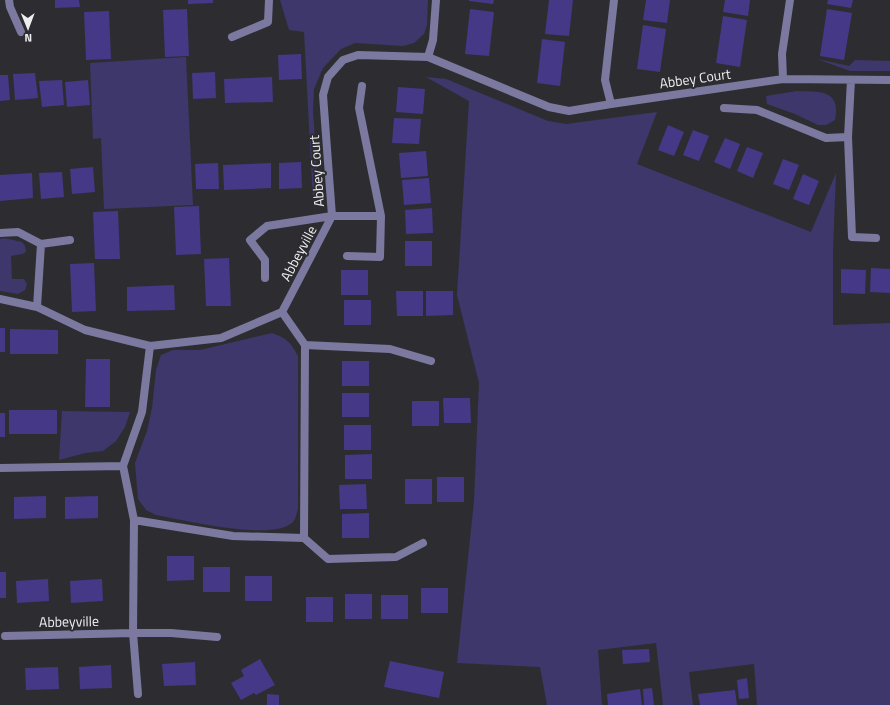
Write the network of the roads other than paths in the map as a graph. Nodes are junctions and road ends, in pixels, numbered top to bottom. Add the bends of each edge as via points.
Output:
1 (9, 0) edge
2 (269, 0) edge
3 (436, 0) edge
4 (614, 0) edge
5 (790, 0) edge
6 (21, 32) dead end
7 (232, 38) dead end
8 (428, 58) junction
9 (783, 79) junction
10 (851, 80) junction
11 (890, 80) edge
12 (362, 86) dead end
13 (611, 104) junction
14 (724, 108) dead end
15 (848, 137) junction
16 (332, 216) junction
17 (381, 216) junction
18 (0, 233) edge
19 (876, 238) dead end
20 (70, 240) dead end
21 (41, 244) junction
22 (347, 256) dead end
23 (265, 278) dead end
24 (0, 299) edge
25 (37, 307) junction
26 (282, 312) junction
27 (305, 345) junction
28 (150, 346) junction
29 (431, 361) dead end
30 (123, 466) junction
31 (0, 468) edge
32 (134, 520) junction
33 (304, 538) junction
34 (423, 543) dead end
35 (133, 633) junction
36 (6, 636) dead end
37 (217, 637) dead end
38 (138, 694) dead end

1 - 6 street
2 - 7 street via 268,22
3 - 8 street via 433,40
4 - 13 street via 605,80
5 - 9 street via 782,54
8 - 13 street, Abbey Court via 549,107 569,111
8 - 16 street, Abbey Court via 358,55 343,60 328,77 324,94
9 - 10 street, Abbey Court
9 - 13 street, Abbey Court
10 - 11 street, Abbey Court
10 - 15 street
12 - 17 street via 359,108
14 - 15 street via 757,110 826,138
15 - 19 street via 852,237
16 - 17 street, Abbey Court
16 - 23 street, Abbeyville via 267,226 250,240 265,260
16 - 26 street, Abbeyville
17 - 22 street via 380,257
18 - 21 street via 18,232
20 - 21 street
21 - 25 street
24 - 25 street
25 - 28 street via 85,330
26 - 27 street
26 - 28 street via 221,338
27 - 29 street via 390,349
27 - 33 street
28 - 30 street via 142,412
30 - 31 street
30 - 32 street
32 - 33 street via 232,536
32 - 35 street
33 - 34 street via 328,559 396,557
35 - 36 street, Abbeyville
35 - 37 street, Abbeyville
35 - 38 street

